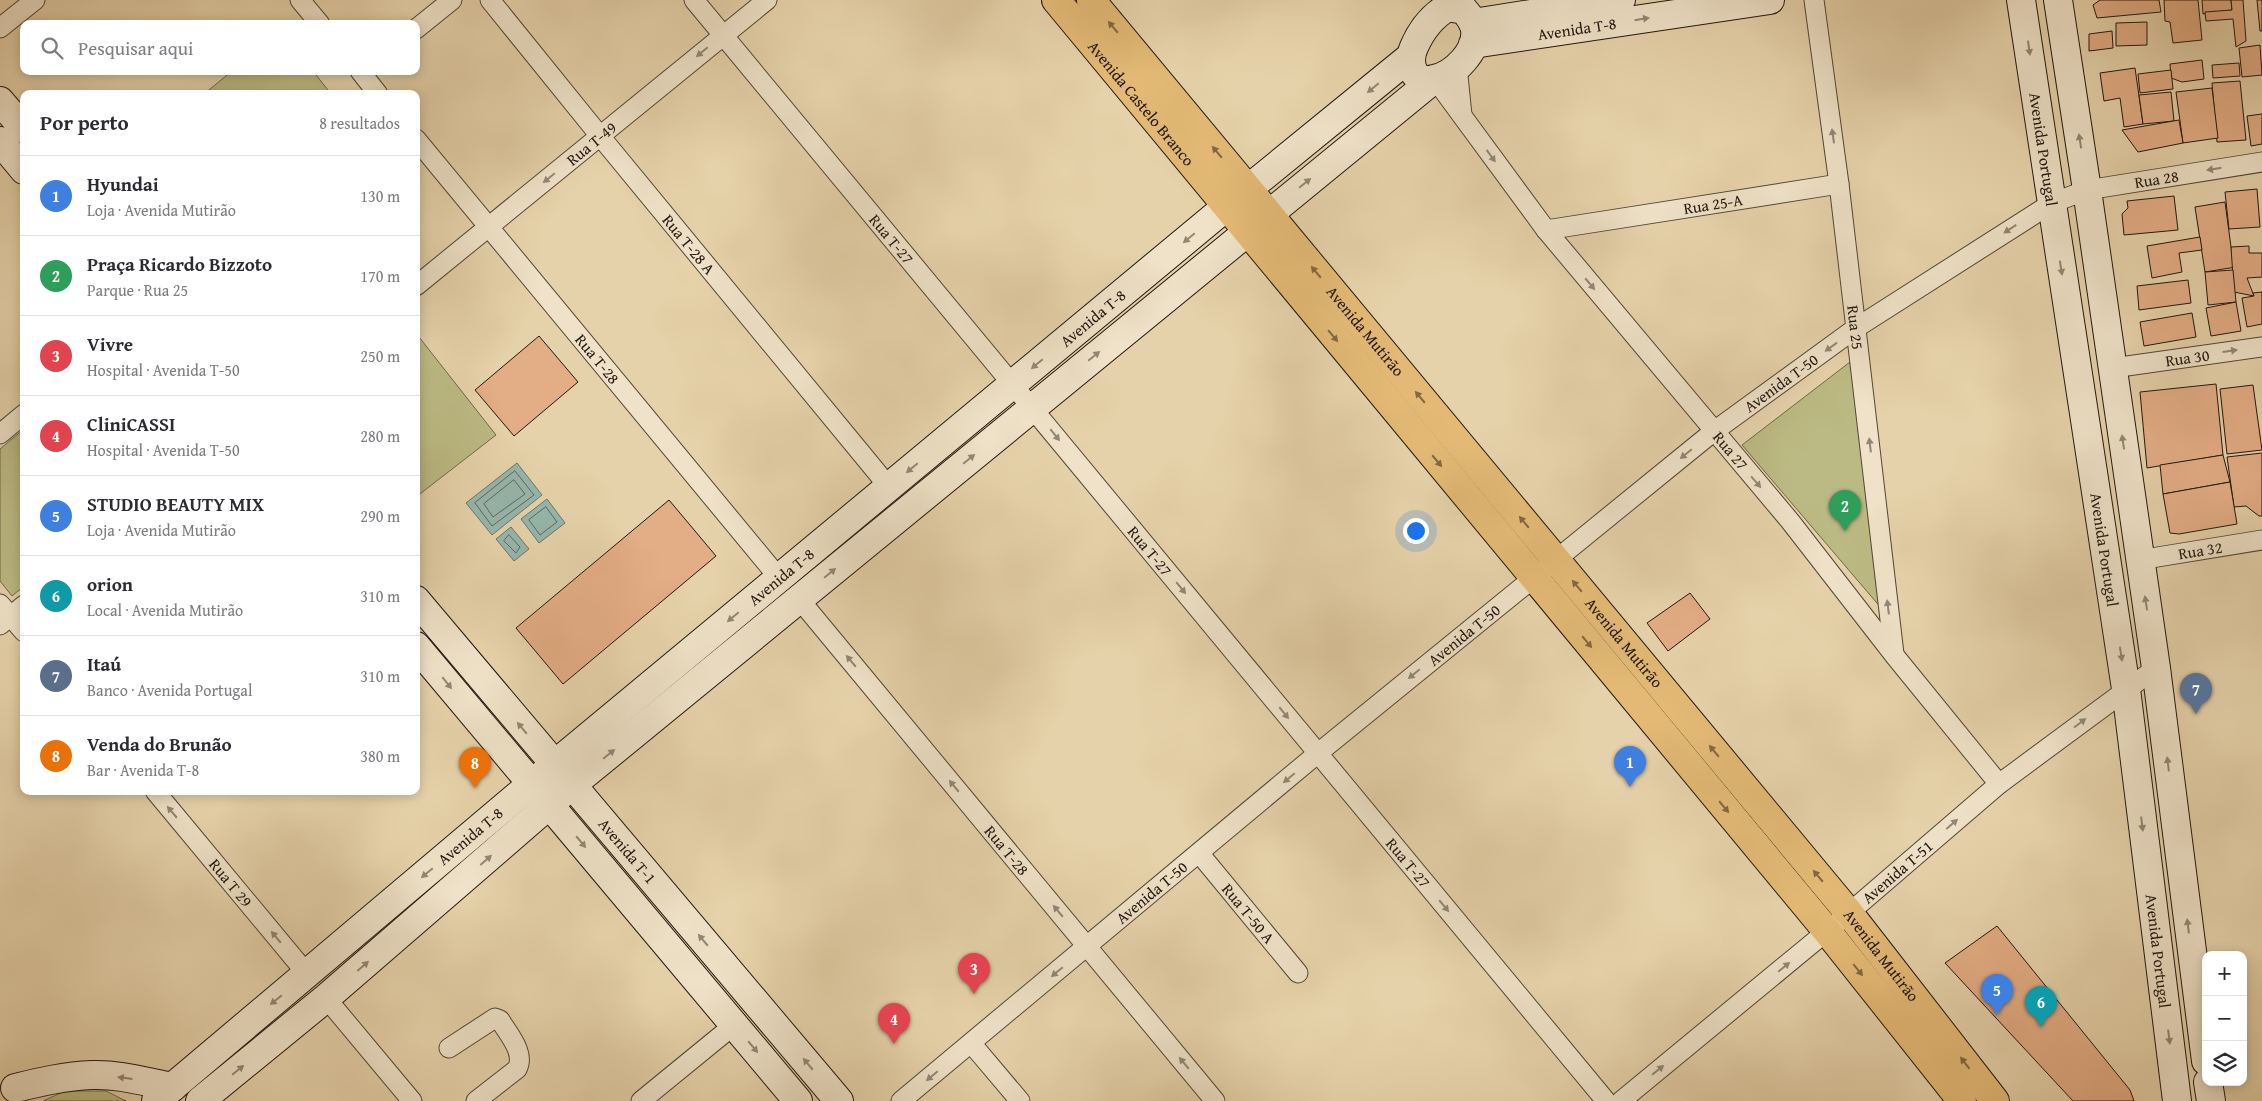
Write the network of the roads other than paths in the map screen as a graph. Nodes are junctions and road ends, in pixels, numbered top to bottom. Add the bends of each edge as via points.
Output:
1 (35, 0) edge
2 (300, 0) edge
3 (452, 0) edge
4 (490, 0) edge
5 (694, 0) edge
6 (767, 0) edge
7 (1056, 0) edge
8 (1090, 0) edge
9 (1621, 0) edge
10 (1770, 0) edge
11 (1814, 0) edge
12 (2021, 0) edge
13 (2059, 1) edge
14 (1458, 15) edge
15 (317, 20) edge
16 (420, 26) edge
17 (0, 28) edge
18 (722, 35) junction
19 (1410, 57) junction
20 (363, 75) edge
21 (1442, 75) junction
22 (375, 90) edge
23 (0, 101) edge
24 (1462, 116) junction
25 (20, 124) edge
26 (600, 136) junction
27 (0, 141) edge
28 (420, 144) edge
29 (2262, 162) edge
30 (20, 165) edge
31 (1839, 184) junction
32 (1248, 189) junction
33 (2087, 190) junction
34 (2052, 203) junction
35 (1226, 207) junction
36 (1267, 214) junction
37 (1587, 224) junction
38 (490, 227) junction
39 (1546, 230) junction
40 (1246, 231) junction
41 (1564, 252) junction
42 (420, 283) edge
43 (1856, 328) junction
44 (2262, 346) edge
45 (2113, 368) junction
46 (1013, 384) junction
47 (1032, 407) junction
48 (20, 417) edge
49 (1713, 432) junction
50 (0, 434) edge
51 (889, 487) junction
52 (2262, 540) edge
53 (1555, 560) junction
54 (2139, 560) junction
55 (1534, 577) junction
56 (779, 578) junction
57 (799, 598) junction
58 (420, 605) edge
59 (9, 613) edge
60 (20, 627) edge
61 (420, 651) edge
62 (1894, 655) junction
63 (2156, 668) junction
64 (2126, 689) junction
65 (1317, 754) junction
66 (563, 775) junction
67 (1999, 784) junction
68 (158, 795) edge
69 (540, 795) junction
70 (1200, 853) junction
71 (1849, 913) junction
72 (1827, 931) junction
73 (1088, 947) junction
74 (1298, 973) dead end
75 (307, 974) junction
76 (326, 998) junction
77 (734, 1025) junction
78 (2203, 1041) edge
79 (971, 1043) junction
80 (449, 1048) dead end
81 (13, 1086) edge
82 (2209, 1086) edge
83 (164, 1094) edge
84 (200, 1101) edge
85 (412, 1101) edge
86 (476, 1101) edge
87 (641, 1101) edge
88 (798, 1101) edge
89 (839, 1101) edge
90 (901, 1101) edge
91 (1020, 1101) edge
92 (1215, 1101) edge
93 (1606, 1101) edge
94 (1621, 1101) edge
95 (1962, 1101) edge
96 (1995, 1101) edge
97 (2176, 1101) edge
98 (2211, 1101) edge

1 - 17 street
2 - 15 street
3 - 16 street
4 - 26 street, Rua T-28 A
5 - 18 street, Rua T-27
6 - 18 street, Rua T-49
7 - 35 main road, Avenida Castelo Branco
32 -> 8 main road, Avenida Castelo Branco
9 - 14 street, Avenida T-8
14 -> 10 street, Avenida T-8
31 -> 11 street, Rua 25
12 -> 34 street, Avenida Portugal
33 -> 13 street, Avenida Portugal
14 - 19 street via 1417,40
14 - 21 street, Avenida T-8
18 -> 26 street, Rua T-49
18 - 46 street, Rua T-27
19 - 21 street via 1415,75 1422,80
19 -> 32 street, Avenida T-8
20 - 22 street
21 - 24 street, Rua 27
21 - 24 street
36 -> 21 street, Avenida T-8
23 - 25 street
24 -> 39 street, Rua 27
26 -> 38 street, Rua T-49
26 - 51 street, Rua T-28 A
27 - 30 street
28 - 38 street, Rua T-28
29 -> 33 street, Rua 28
31 - 37 street, Rua 25-A
31 - 43 street, Rua 25
32 - 35 street, Avenida T-8
32 - 36 main road, Avenida Mutirão
33 - 34 street, Rua 28
33 - 45 street, Avenida Portugal
34 -> 43 street, Avenida T-50
34 -> 64 street, Avenida Portugal
35 - 40 main road, Avenida Mutirão
35 -> 46 street, Avenida T-8
36 - 40 street, Avenida T-8
53 -> 36 main road, Avenida Mutirão
37 - 39 street, Rua 25-A
37 - 41 street
38 - 42 street, Rua T-49
38 - 56 street, Rua T-28
39 - 41 street, Rua 27
47 -> 40 street, Avenida T-8
40 -> 55 main road, Avenida Mutirão
41 -> 49 street, Rua 27
43 -> 49 street, Avenida T-50
62 -> 43 street, Rua 25
45 -> 44 street, Rua 30
54 -> 45 street, Avenida Portugal
46 - 47 street, Rua T-27
46 -> 51 street, Avenida T-8
57 -> 47 street, Avenida T-8
47 -> 65 street, Rua T-27
48 - 50 street
49 -> 53 street, Avenida T-50
49 -> 62 street, Rua 27 via 1790,521
51 - 56 street, Avenida T-8
52 - 54 street, Rua 32
53 - 55 street, Avenida T-50
71 -> 53 main road, Avenida Mutirão
63 -> 54 street, Avenida Portugal
55 -> 65 street, Avenida T-50
55 -> 72 main road, Avenida Mutirão
56 -> 66 street, Avenida T-8
66 -> 57 street, Avenida T-8
73 -> 57 street, Rua T-28
66 -> 58 street, Avenida T-1
59 - 60 street
61 -> 69 street, Avenida T-1
62 - 67 street, Rua 27
63 - 64 street, Avenida T-51
78 -> 63 street, Avenida Portugal
67 -> 64 street, Avenida T-51
64 -> 97 street, Avenida Portugal
65 -> 70 street, Avenida T-50
65 -> 93 street, Rua T-27
66 - 69 street, Avenida T-8
89 -> 66 street, Avenida T-1
71 -> 67 street, Avenida T-51
75 -> 68 street, Rua T 29
69 -> 75 street, Avenida T-8
76 -> 69 street, Avenida T-8
69 -> 77 street, Avenida T-1
70 - 73 street, Avenida T-50
70 - 74 street, Rua T-50 A
71 - 72 street, Avenida T-51
96 -> 71 main road, Avenida Mutirão
94 -> 72 street, Avenida T-51
72 -> 95 main road, Avenida Mutirão
73 -> 79 street, Avenida T-50
92 -> 73 street, Rua T-28
75 -> 83 street, Avenida T-8
84 -> 76 street, Avenida T-8
76 - 85 street
77 - 87 street
77 -> 88 street, Avenida T-1
79 -> 90 street, Avenida T-50
79 - 91 street
80 - 86 street via 495,1018 500,1020 518,1052 520,1063 517,1069
83 -> 81 street via 125,1078 93,1075
82 - 98 street

